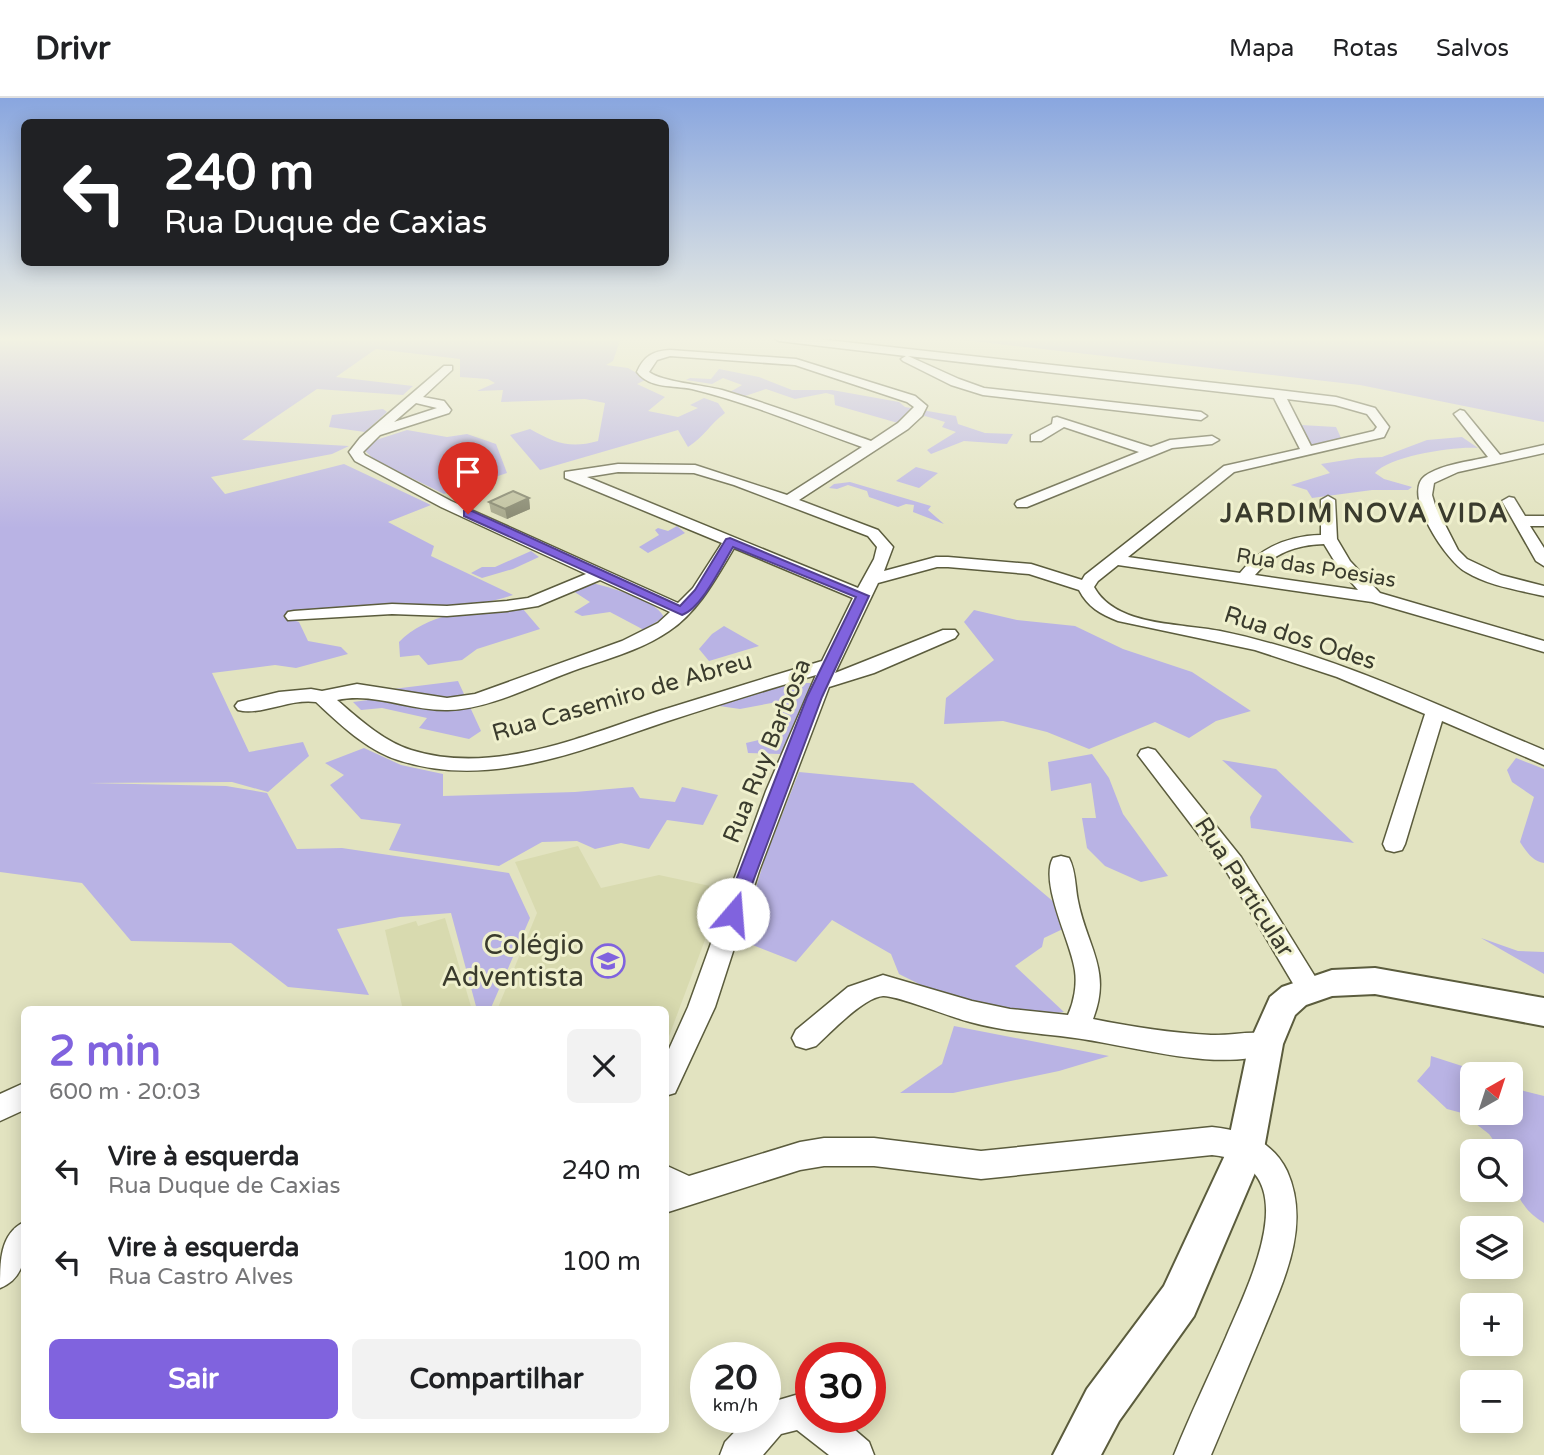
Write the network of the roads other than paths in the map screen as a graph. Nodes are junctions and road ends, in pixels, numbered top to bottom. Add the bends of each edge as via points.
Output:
1 (408, 401) edge
2 (428, 401) edge
3 (745, 401) edge
4 (914, 401) edge
5 (1073, 401) edge
6 (1197, 401) edge
7 (1282, 401) edge
8 (1327, 401) edge
9 (1461, 414) dead end
10 (1201, 416) junction
11 (374, 432) junction
12 (1036, 438) dead end
13 (872, 446) junction
14 (1544, 449) edge
15 (1154, 452) junction
16 (1308, 452) junction
17 (1220, 454) junction
18 (1495, 458) junction
19 (788, 500) junction
20 (1328, 500) dead end
21 (1509, 501) dead end
22 (1022, 504) dead end
23 (1520, 521) junction
24 (1544, 521) edge
25 (1329, 539) junction
26 (730, 541) junction
27 (1117, 559) junction
28 (1544, 561) edge
29 (600, 574) junction
30 (1243, 579) junction
31 (1086, 587) junction
32 (867, 588) junction
33 (1544, 591) edge
34 (1374, 597) junction
35 (682, 611) junction
36 (294, 616) dead end
37 (949, 634) dead end
38 (1544, 647) edge
39 (825, 675) junction
40 (322, 697) junction
41 (245, 706) dead end
42 (1435, 712) junction
43 (1148, 755) dead end
44 (1544, 758) edge
45 (1394, 844) dead end
46 (1061, 863) dead end
47 (1310, 990) junction
48 (1544, 1012) edge
49 (1077, 1027) junction
50 (806, 1038) dead end
51 (1266, 1044) junction
52 (669, 1077) edge
53 (21, 1098) edge
54 (0, 1108) edge
55 (1244, 1145) junction
56 (673, 1190) edge
57 (21, 1242) edge
58 (0, 1272) edge
59 (738, 1455) edge
60 (856, 1455) edge
61 (1076, 1455) edge
62 (1192, 1455) edge

1 - 11 street
2 - 11 street via 445,410
3 - 13 street
4 - 13 street via 921,406 918,413
5 - 10 street
6 - 10 street
7 - 16 street
8 - 16 street via 1371,411 1383,427 1379,434 1365,439
9 - 18 street
10 - 17 street
11 - 29 street via 358,448 360,458 446,504
12 - 15 street via 1060,422
13 - 19 street
14 - 18 street
15 - 17 street via 1170,444
15 - 22 street
16 - 17 street
17 - 27 street
18 - 33 street via 1429,480 1424,493 1427,507 1463,563
19 - 26 street, Rua Ruy Barbosa via 695,469 566,473
19 - 32 street, Rua Ruy Barbosa via 879,537 885,552
20 - 25 street
21 - 23 street
23 - 24 street
23 - 28 street
25 - 30 street via 1281,545
25 - 34 street
26 - 32 street
26 - 35 street via 700,592
27 - 30 street, Rua das Poesias
27 - 31 street
29 - 35 street
29 - 36 street via 532,602 507,606
30 - 34 street, Rua das Poesias
31 - 32 street via 1031,569 936,562
31 - 42 street, Rua dos Odes via 1099,607 1125,618 1256,645
32 - 39 street, Rua Ruy Barbosa
34 - 38 street, Rua das Poesias
35 - 40 street via 664,627 628,645 466,703 426,702 369,690
37 - 39 street, Rua Casemiro de Abreu via 867,669
39 - 40 street, Rua Casemiro de Abreu via 532,755 464,765 404,755 356,727
39 - 52 street, Rua Ruy Barbosa via 746,873 700,1011
40 - 41 street via 294,696
42 - 44 street, Rua dos Odes
42 - 45 street
43 - 47 street, Rua Particular via 1233,863
46 - 49 street via 1066,903 1088,971 1086,1004
47 - 48 main road via 1332,983 1375,981
47 - 51 main road via 1282,1007
49 - 50 street via 972,1012 883,985 857,995
49 - 51 street via 1163,1044
51 - 55 main road
53 - 54 street
55 - 56 street via 1212,1141 981,1165 874,1152 824,1152
55 - 61 main road via 1179,1301 1103,1405
55 - 62 street via 1259,1155 1273,1177 1281,1196 1281,1228 1269,1274
57 - 58 street
59 - 60 street via 771,1419 799,1412 819,1422

